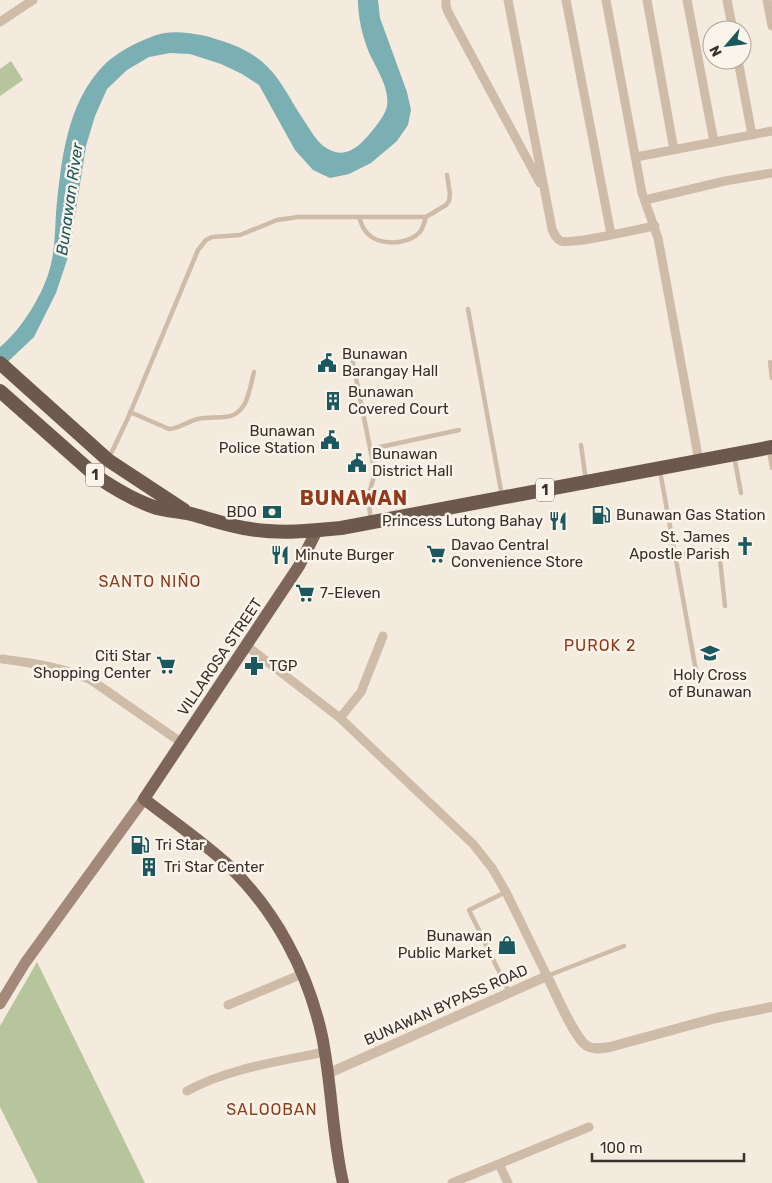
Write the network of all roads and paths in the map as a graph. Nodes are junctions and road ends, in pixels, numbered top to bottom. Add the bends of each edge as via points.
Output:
1 (33, 0) edge
2 (446, 0) edge
3 (508, 0) edge
4 (566, 0) edge
5 (606, 0) edge
6 (647, 0) edge
7 (687, 0) edge
8 (727, 0) edge
9 (767, 0) edge
10 (731, 20) edge
11 (0, 22) edge
12 (772, 26) edge
13 (740, 70) edge
14 (772, 131) edge
15 (752, 135) junction
16 (714, 142) junction
17 (674, 150) junction
18 (636, 157) junction
19 (772, 173) edge
20 (447, 175) dead end
21 (544, 192) junction
22 (645, 200) junction
23 (359, 217) junction
24 (426, 218) junction
25 (655, 226) junction
26 (611, 234) junction
27 (468, 309) dead end
28 (352, 358) dead end
29 (770, 362) dead end
30 (0, 363) edge
31 (254, 372) dead end
32 (772, 378) edge
33 (0, 391) edge
34 (130, 412) junction
35 (459, 430) dead end
36 (581, 445) dead end
37 (771, 448) edge
38 (371, 449) junction
39 (734, 455) junction
40 (108, 460) junction
41 (699, 462) junction
42 (772, 468) edge
43 (660, 469) junction
44 (96, 476) junction
45 (586, 482) junction
46 (741, 493) dead end
47 (502, 498) junction
48 (189, 513) junction
49 (372, 522) junction
50 (317, 530) junction
51 (675, 555) junction
52 (725, 606) dead end
53 (383, 636) dead end
54 (247, 646) junction
55 (2, 659) dead end
56 (696, 671) dead end
57 (340, 718) junction
58 (182, 743) junction
59 (144, 799) junction
60 (506, 892) junction
61 (624, 946) dead end
62 (302, 974) junction
63 (547, 976) junction
64 (509, 992) junction
65 (0, 1004) edge
66 (228, 1005) dead end
67 (772, 1007) edge
68 (324, 1052) junction
69 (328, 1074) junction
70 (187, 1091) dead end
71 (589, 1127) dead end
72 (498, 1164) junction
73 (343, 1183) edge
74 (452, 1183) edge
75 (508, 1183) edge

1 - 11 street
2 - 21 street via 448,12
3 - 21 street
4 - 26 street
5 - 18 street
6 - 17 street
7 - 16 street
8 - 10 street
9 - 12 street
13 - 15 street
14 - 15 street
15 - 16 street
16 - 17 street
17 - 18 street
18 - 22 street
19 - 22 street
20 - 24 lane via 449,201
21 - 26 street via 552,229 559,240 573,242
22 - 25 street
23 - 24 lane
23 - 24 lane via 366,233 374,239 393,242 416,236
23 - 34 lane via 298,216 277,220 240,235 206,240 198,250
25 - 26 street
25 - 41 street
27 - 47 lane
28 - 38 lane
29 - 32 lane
30 - 40 highway, 1
31 - 34 lane via 246,403 232,416 196,419 174,429
33 - 44 highway, 1
34 - 40 lane
35 - 38 lane
36 - 45 lane
37 - 39 highway, 1
37 - 42 lane
38 - 49 lane via 376,473 368,497
39 - 41 highway, 1
39 - 46 lane
40 - 44 lane
40 - 48 highway, 1
41 - 43 highway, 1
43 - 45 highway, 1
43 - 51 lane
44 - 48 highway, 1 via 140,502
45 - 47 highway, 1
47 - 49 highway, 1
48 - 50 highway, 1 via 248,529 280,532
49 - 50 highway, 1
50 - 54 main road, VILLAROSA STREET via 300,566
51 - 52 lane via 719,550
51 - 56 lane
53 - 57 street via 361,692
54 - 57 street
54 - 58 main road, VILLAROSA STREET
55 - 58 street via 59,668 84,677
57 - 60 street via 473,844
58 - 59 main road, VILLAROSA STREET
59 - 62 main road via 243,880 280,931
59 - 65 main road via 31,955
60 - 63 street
60 - 64 lane via 469,910
61 - 63 lane
62 - 66 street
62 - 68 main road via 317,1016
63 - 64 street, BUNAWAN BYPASS ROAD
63 - 67 street, BUNAWAN BYPASS ROAD via 576,1035 593,1049
64 - 69 street, BUNAWAN BYPASS ROAD
68 - 69 main road
68 - 70 street via 230,1072
69 - 73 main road
71 - 72 street
72 - 74 street
72 - 75 street

